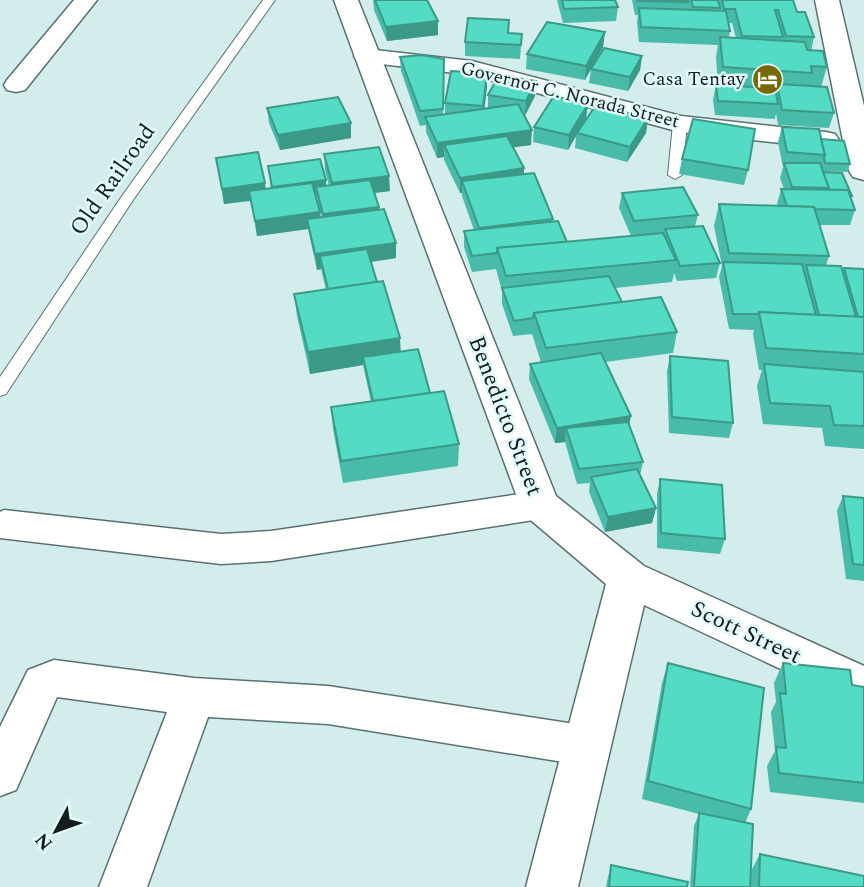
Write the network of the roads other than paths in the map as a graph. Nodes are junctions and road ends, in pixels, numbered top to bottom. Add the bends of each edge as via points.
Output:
1 (86, 0) edge
2 (269, 0) edge
3 (346, 0) edge
4 (827, 0) edge
5 (366, 56) junction
6 (16, 85) dead end
7 (680, 124) junction
8 (857, 143) junction
9 (864, 171) edge
10 (675, 175) dead end
11 (0, 390) edge
12 (540, 505) junction
13 (4, 525) dead end
14 (629, 578) junction
15 (864, 688) edge
16 (194, 697) junction
17 (588, 746) junction
18 (0, 775) edge
19 (124, 887) edge
20 (552, 887) edge

1 - 6 street
2 - 11 lane, Old Railroad via 127,199
3 - 5 street, Benedicto Street
4 - 8 street
5 - 7 street, Governor C. Norada Street via 472,68
5 - 12 street, Benedicto Street
7 - 8 street, Governor C. Norada Street
7 - 10 lane
8 - 9 street
12 - 13 street via 271,546 221,549
12 - 14 street, Benedicto Street
14 - 15 street, Scott Street
14 - 17 street
16 - 17 street via 328,705
16 - 18 street via 54,678 38,690
16 - 19 street
17 - 20 street

